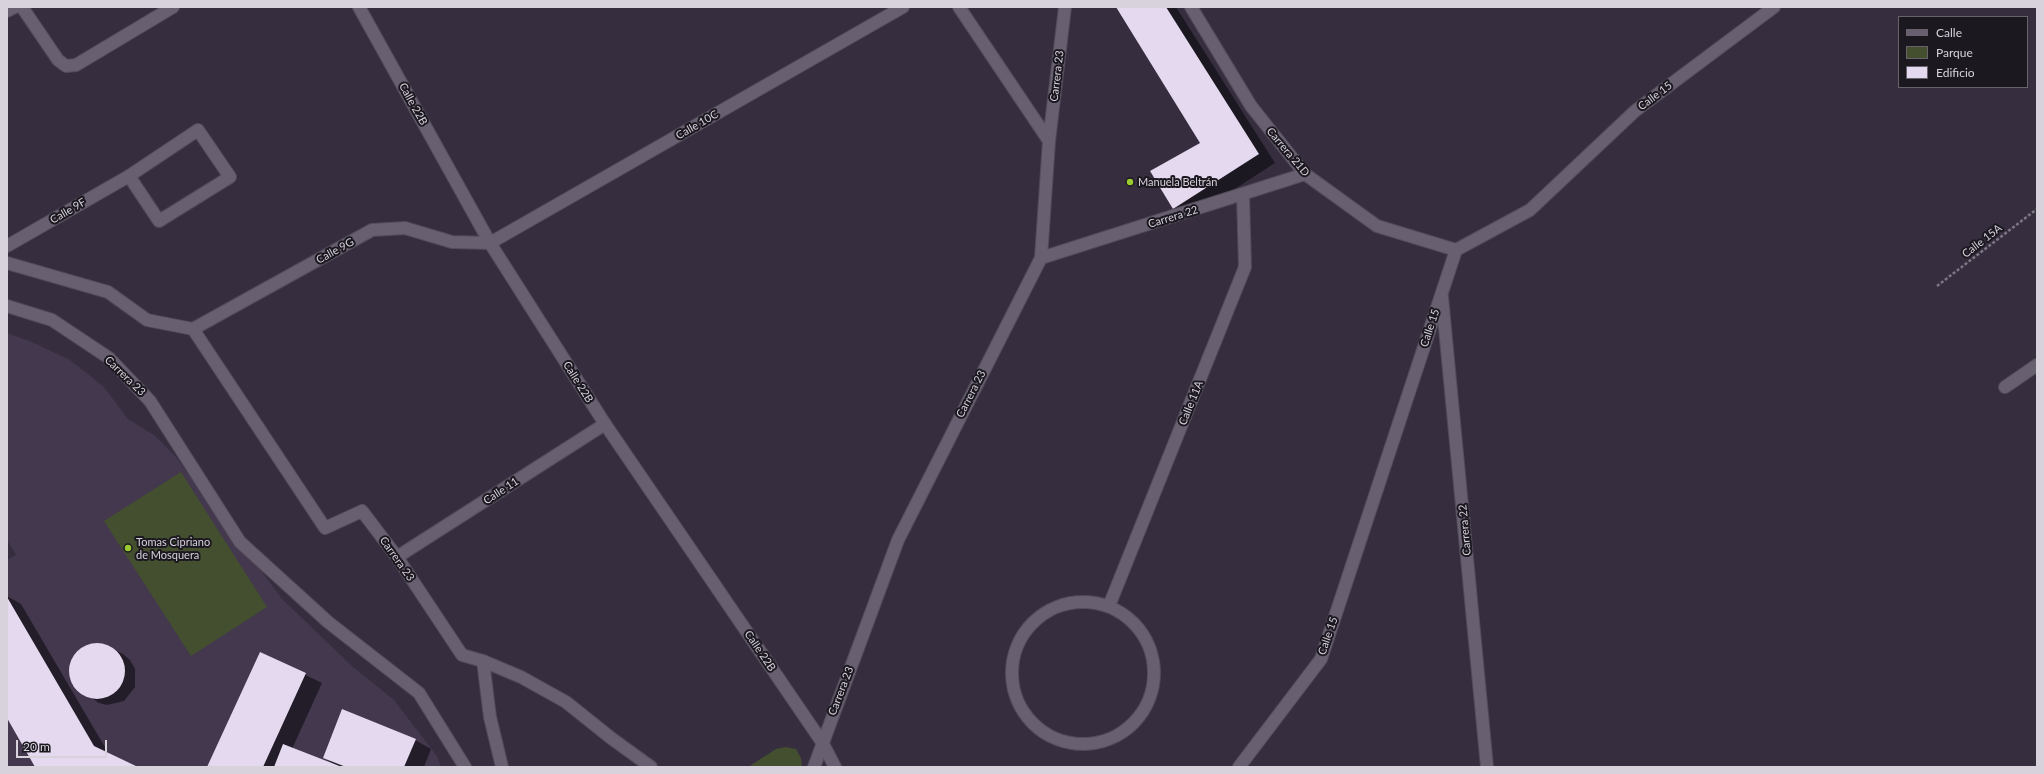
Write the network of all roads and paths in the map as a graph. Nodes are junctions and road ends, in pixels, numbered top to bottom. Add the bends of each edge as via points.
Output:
1 (15, 7) edge
2 (22, 7) edge
3 (173, 7) edge
4 (359, 7) edge
5 (903, 7) edge
6 (959, 7) edge
7 (1065, 7) edge
8 (1191, 7) edge
9 (1774, 7) edge
10 (7, 11) edge
11 (1049, 141) junction
12 (1305, 174) junction
13 (129, 176) junction
14 (1243, 195) junction
15 (2037, 209) edge
16 (490, 243) junction
17 (7, 246) edge
18 (1456, 250) junction
19 (1041, 258) junction
20 (7, 263) edge
21 (1937, 286) dead end
22 (1442, 292) junction
23 (7, 306) edge
24 (193, 329) junction
25 (2037, 365) edge
26 (2004, 387) dead end
27 (605, 424) junction
28 (397, 557) junction
29 (1108, 606) junction
30 (483, 661) junction
31 (822, 742) junction
32 (465, 767) edge
33 (502, 767) edge
34 (651, 767) edge
35 (814, 767) edge
36 (835, 767) edge
37 (1239, 767) edge
38 (1487, 767) edge

1 - 10 street
2 - 3 street via 58,60 66,66 76,65
4 - 16 street, Calle 22B
5 - 16 street, Calle 10C
6 - 11 street
7 - 11 street, Carrera 23
8 - 12 street, Carrera 21D via 1251,106
9 - 18 street, Calle 15 via 1634,112 1530,210
11 - 19 street, Carrera 23
12 - 14 street, Carrera 22
12 - 18 street, Carrera 21D via 1378,226
13 - 13 street, Calle 9F via 198,130 230,177 159,221
13 - 17 street, Calle 9F
14 - 19 street, Carrera 22
14 - 29 street, Calle 11A via 1246,267
15 - 21 path, Calle 15A
16 - 24 street, Calle 9G via 452,242 406,228 372,230
16 - 27 street, Calle 22B
18 - 22 street, Calle 15
19 - 31 street, Carrera 23 via 898,540
20 - 24 street via 108,292 147,320
22 - 37 street, Calle 15 via 1321,659
22 - 38 street, Carrera 22
23 - 32 street, Carrera 23 via 52,320 109,358 150,401 240,542 328,622 419,693
24 - 28 street, Carrera 23 via 325,528 362,511
25 - 26 street
27 - 28 street, Calle 11
27 - 31 street, Calle 22B
28 - 30 street, Carrera 23 via 462,655
29 - 29 street via 1072,602 1054,608 1038,618 1025,631 1017,648 1012,666 1013,685 1018,703 1028,718 1042,731 1058,740 1076,745 1095,744 1112,738 1128,728 1141,715 1150,698 1154,662 1148,644 1138,628 1125,615
30 - 33 street via 490,717
30 - 34 street, Carrera 23 via 521,677 566,702
31 - 35 street, Carrera 23
31 - 36 street, Calle 22B

